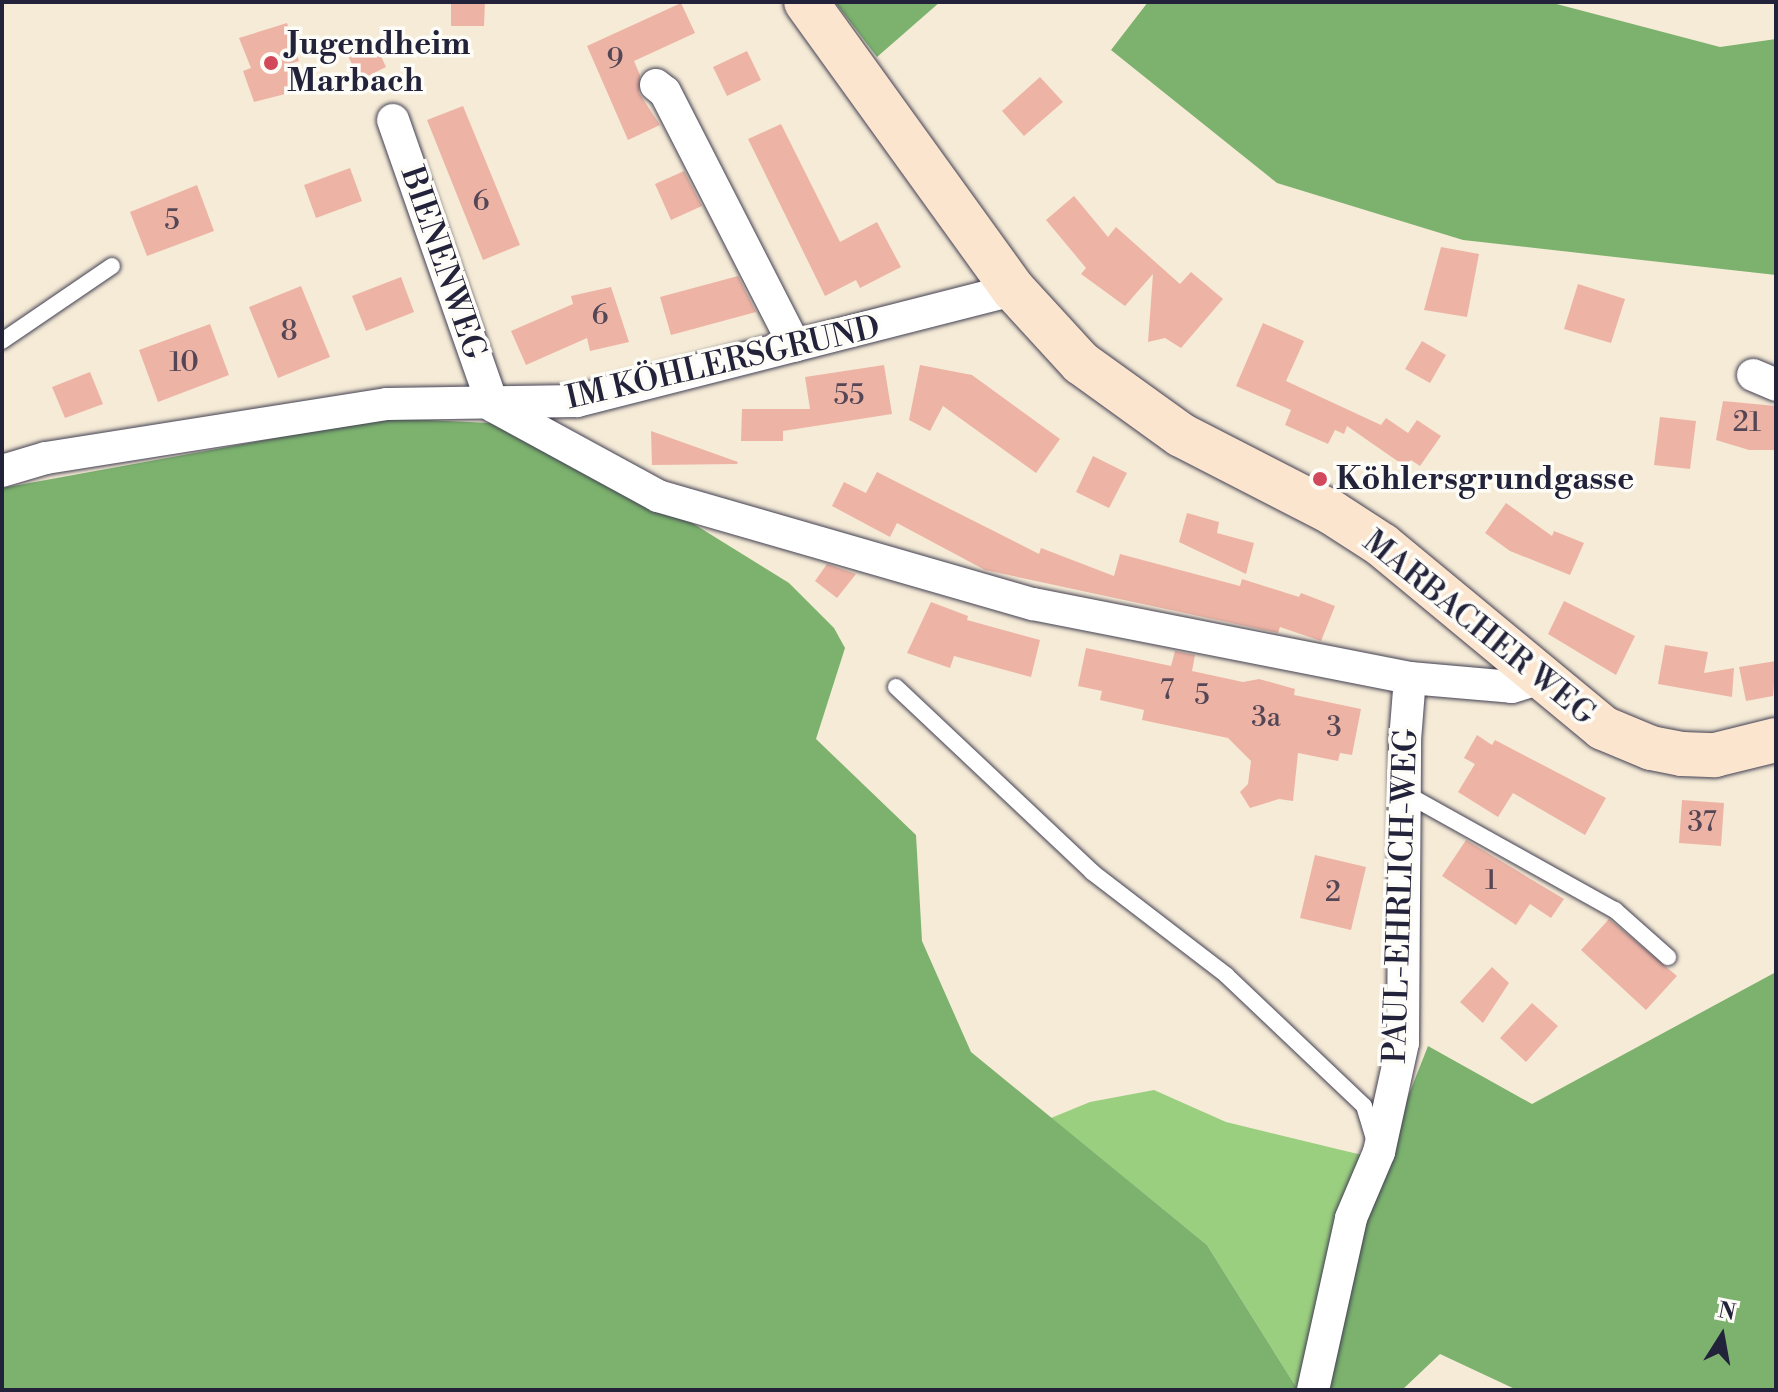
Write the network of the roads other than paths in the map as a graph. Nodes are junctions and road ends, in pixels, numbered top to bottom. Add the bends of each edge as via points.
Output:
1 (806, 2) edge
2 (656, 85) dead end
3 (393, 120) dead end
4 (112, 266) dead end
5 (1014, 290) junction
6 (2, 341) edge
7 (795, 346) junction
8 (493, 406) junction
9 (2, 471) edge
10 (1410, 678) junction
11 (1541, 678) junction
12 (896, 687) dead end
13 (1776, 740) edge
14 (1408, 795) junction
15 (1668, 957) dead end
16 (1379, 1152) junction
17 (1313, 1390) edge

1 - 5 main road, MARBACHER WEG
2 - 7 street via 665,92
3 - 8 street, BIENENWEG
4 - 6 lane
5 - 7 street, IM KÖHLERSGRUND
5 - 11 main road, MARBACHER WEG via 1081,363 1114,389 1181,435 1331,512 1382,545 1459,603
7 - 8 street, IM KÖHLERSGRUND via 577,401
8 - 9 street, IM KÖHLERSGRUND via 387,404 46,458
8 - 10 street via 658,496 684,504 1033,604
10 - 11 street via 1512,687
10 - 14 street, PAUL-EHRLICH-WEG
11 - 13 main road, MARBACHER WEG via 1603,728 1651,748 1715,755
12 - 16 lane via 1092,872 1226,975 1353,1095 1364,1106
14 - 15 lane via 1615,910
14 - 16 street, PAUL-EHRLICH-WEG via 1403,1043
16 - 17 street, PAUL-EHRLICH-WEG via 1351,1218

